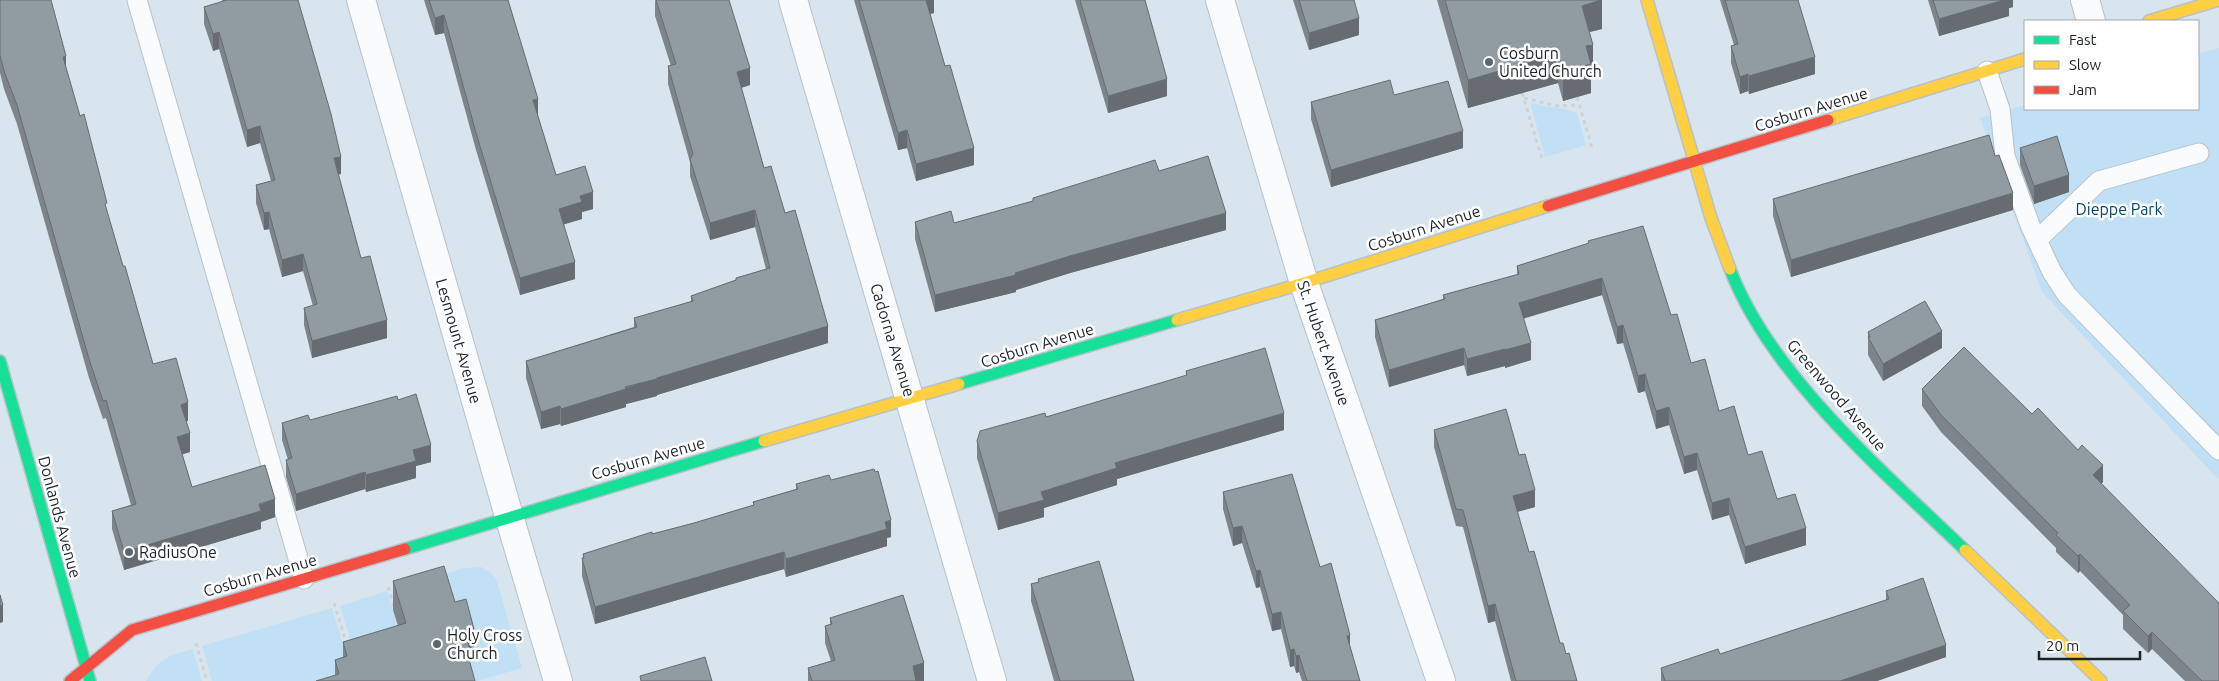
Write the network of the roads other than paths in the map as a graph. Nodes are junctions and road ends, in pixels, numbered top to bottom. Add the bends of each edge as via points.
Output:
1 (137, 0) edge
2 (361, 0) edge
3 (792, 0) edge
4 (1220, 0) edge
5 (1647, 0) edge
6 (2085, 0) edge
7 (2219, 0) edge
8 (2091, 20) edge
9 (2152, 20) edge
10 (2024, 59) edge
11 (1987, 71) junction
12 (2199, 154) dead end
13 (1694, 161) junction
14 (2037, 240) junction
15 (1304, 283) junction
16 (0, 361) edge
17 (911, 399) junction
18 (2219, 450) edge
19 (508, 516) junction
20 (304, 580) junction
21 (86, 666) junction
22 (70, 681) edge
23 (90, 681) edge
24 (558, 681) edge
25 (992, 681) edge
26 (1441, 681) edge
27 (2101, 681) edge

1 - 20 lane
2 - 19 street, Lesmount Avenue
3 - 17 street, Cadorna Avenue
4 - 15 street, St. Hubert Avenue
5 - 13 street, Greenwood Avenue
6 - 8 street
7 - 9 street
10 - 11 street, Cosburn Avenue
11 - 13 street, Cosburn Avenue
11 - 14 lane via 2000,109 2005,156
12 - 14 lane via 2099,181
13 - 15 street, Cosburn Avenue
13 - 27 street, Greenwood Avenue via 1732,274 1755,320 1783,361 1831,418 1885,473
14 - 18 lane via 2067,295
15 - 17 street, Cosburn Avenue
15 - 26 street, St. Hubert Avenue
16 - 21 street, Donlands Avenue
17 - 19 street, Cosburn Avenue
17 - 25 street, Cadorna Avenue
19 - 20 street, Cosburn Avenue
19 - 24 street, Lesmount Avenue
20 - 21 street, Cosburn Avenue via 132,630
21 - 22 street, Cosburn Avenue
21 - 23 street, Donlands Avenue

